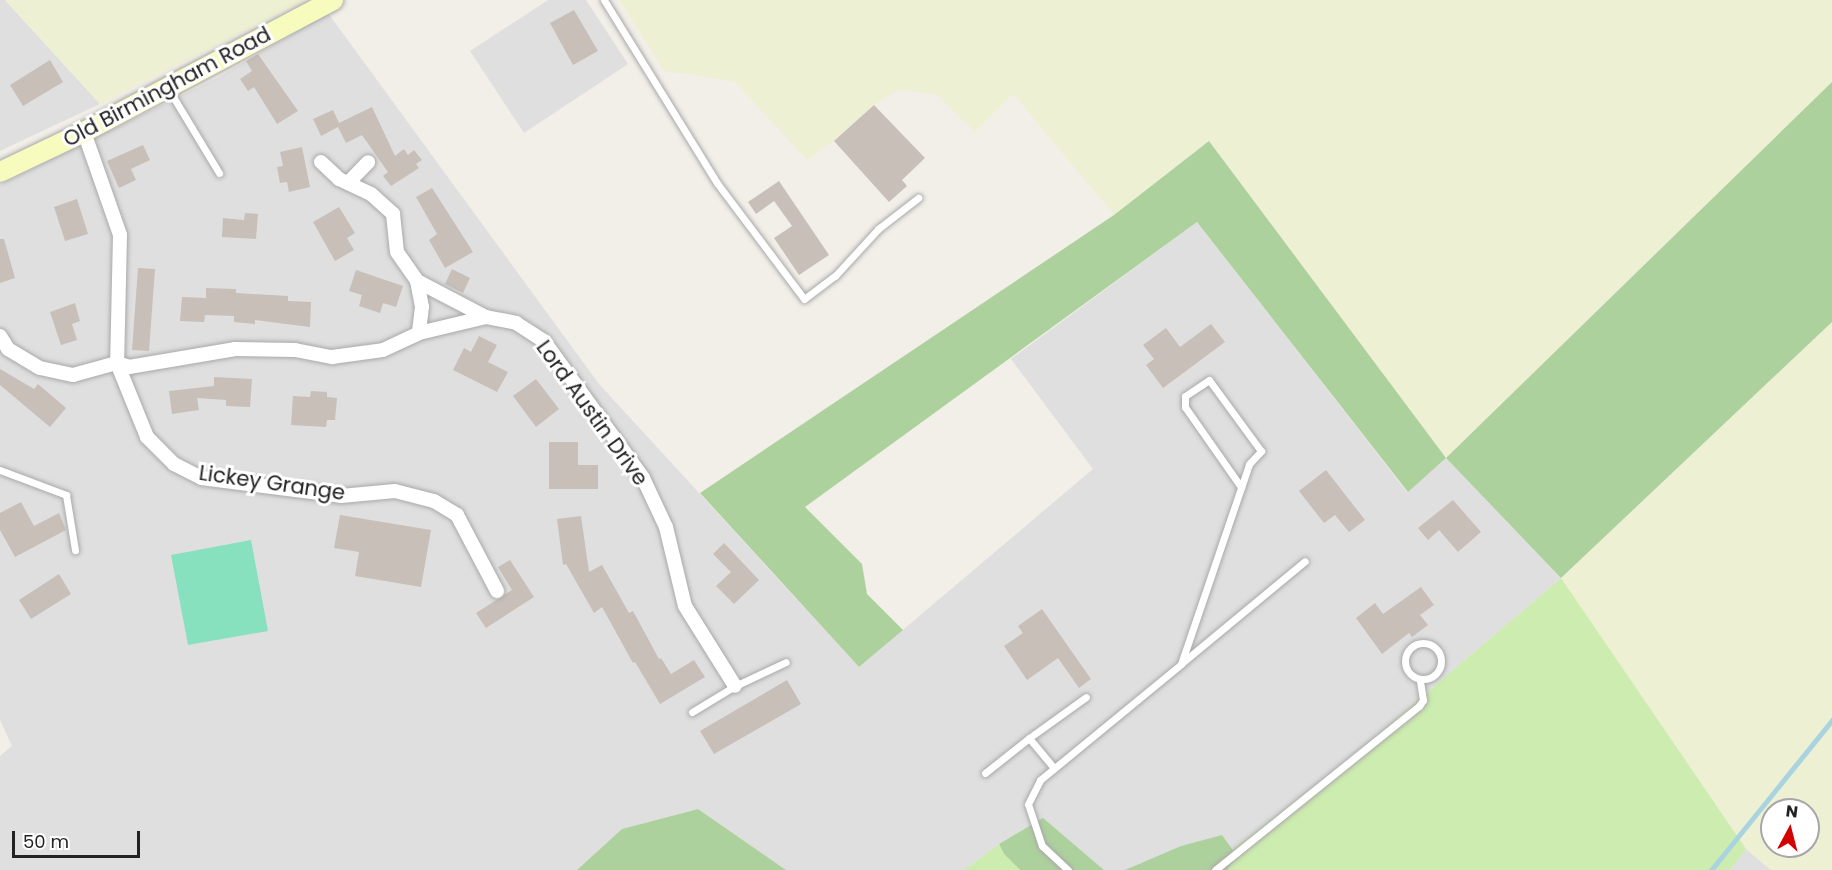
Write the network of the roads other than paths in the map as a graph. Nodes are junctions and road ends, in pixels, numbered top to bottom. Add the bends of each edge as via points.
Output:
1 (333, 0) edge
2 (604, 0) edge
3 (167, 88) junction
4 (84, 132) junction
5 (321, 162) dead end
6 (368, 162) dead end
7 (0, 172) edge
8 (219, 173) dead end
9 (348, 183) junction
10 (918, 198) dead end
11 (417, 281) junction
12 (486, 317) junction
13 (419, 333) junction
14 (0, 336) edge
15 (117, 363) junction
16 (0, 470) edge
17 (1241, 487) junction
18 (75, 550) dead end
19 (1305, 561) dead end
20 (497, 591) dead end
21 (786, 662) dead end
22 (1181, 664) junction
23 (1420, 680) junction
24 (735, 686) junction
25 (1086, 697) dead end
26 (692, 712) dead end
27 (1029, 738) junction
28 (1054, 768) junction
29 (985, 773) dead end
30 (1068, 870) edge
31 (1215, 870) edge

1 - 3 main road, Old Birmingham Road
2 - 10 lane via 717,183 804,299 835,276 878,229
3 - 4 main road, Old Birmingham Road
3 - 8 lane
4 - 7 main road, Old Birmingham Road
4 - 15 street, Lickey Grange via 120,235
5 - 9 street
6 - 9 street
9 - 11 street via 370,194 393,214 397,252
11 - 12 street
11 - 13 street via 422,307
12 - 13 street, Lord Austin Drive
12 - 24 street, Lord Austin Drive via 516,323 544,341 643,478 666,527 685,606
13 - 15 street, Lord Austin Drive via 383,350 332,357 235,349 129,367
14 - 15 street, Lord Austin Drive via 8,349 40,368 73,375
15 - 20 street, Lickey Grange via 147,438 174,464 201,478 341,496 394,491 434,501 457,515
16 - 18 lane via 66,495
17 - 17 lane via 1250,464 1261,451 1209,380 1185,396 1185,407
17 - 22 lane
19 - 22 lane
21 - 24 lane
22 - 28 lane
23 - 23 lane via 1432,677 1441,668 1441,656 1428,644 1411,648 1406,658 1407,669
23 - 31 lane via 1423,700 1419,706
24 - 26 lane
25 - 27 lane
27 - 28 lane
27 - 29 lane
28 - 30 lane via 1040,780 1028,804 1042,846

